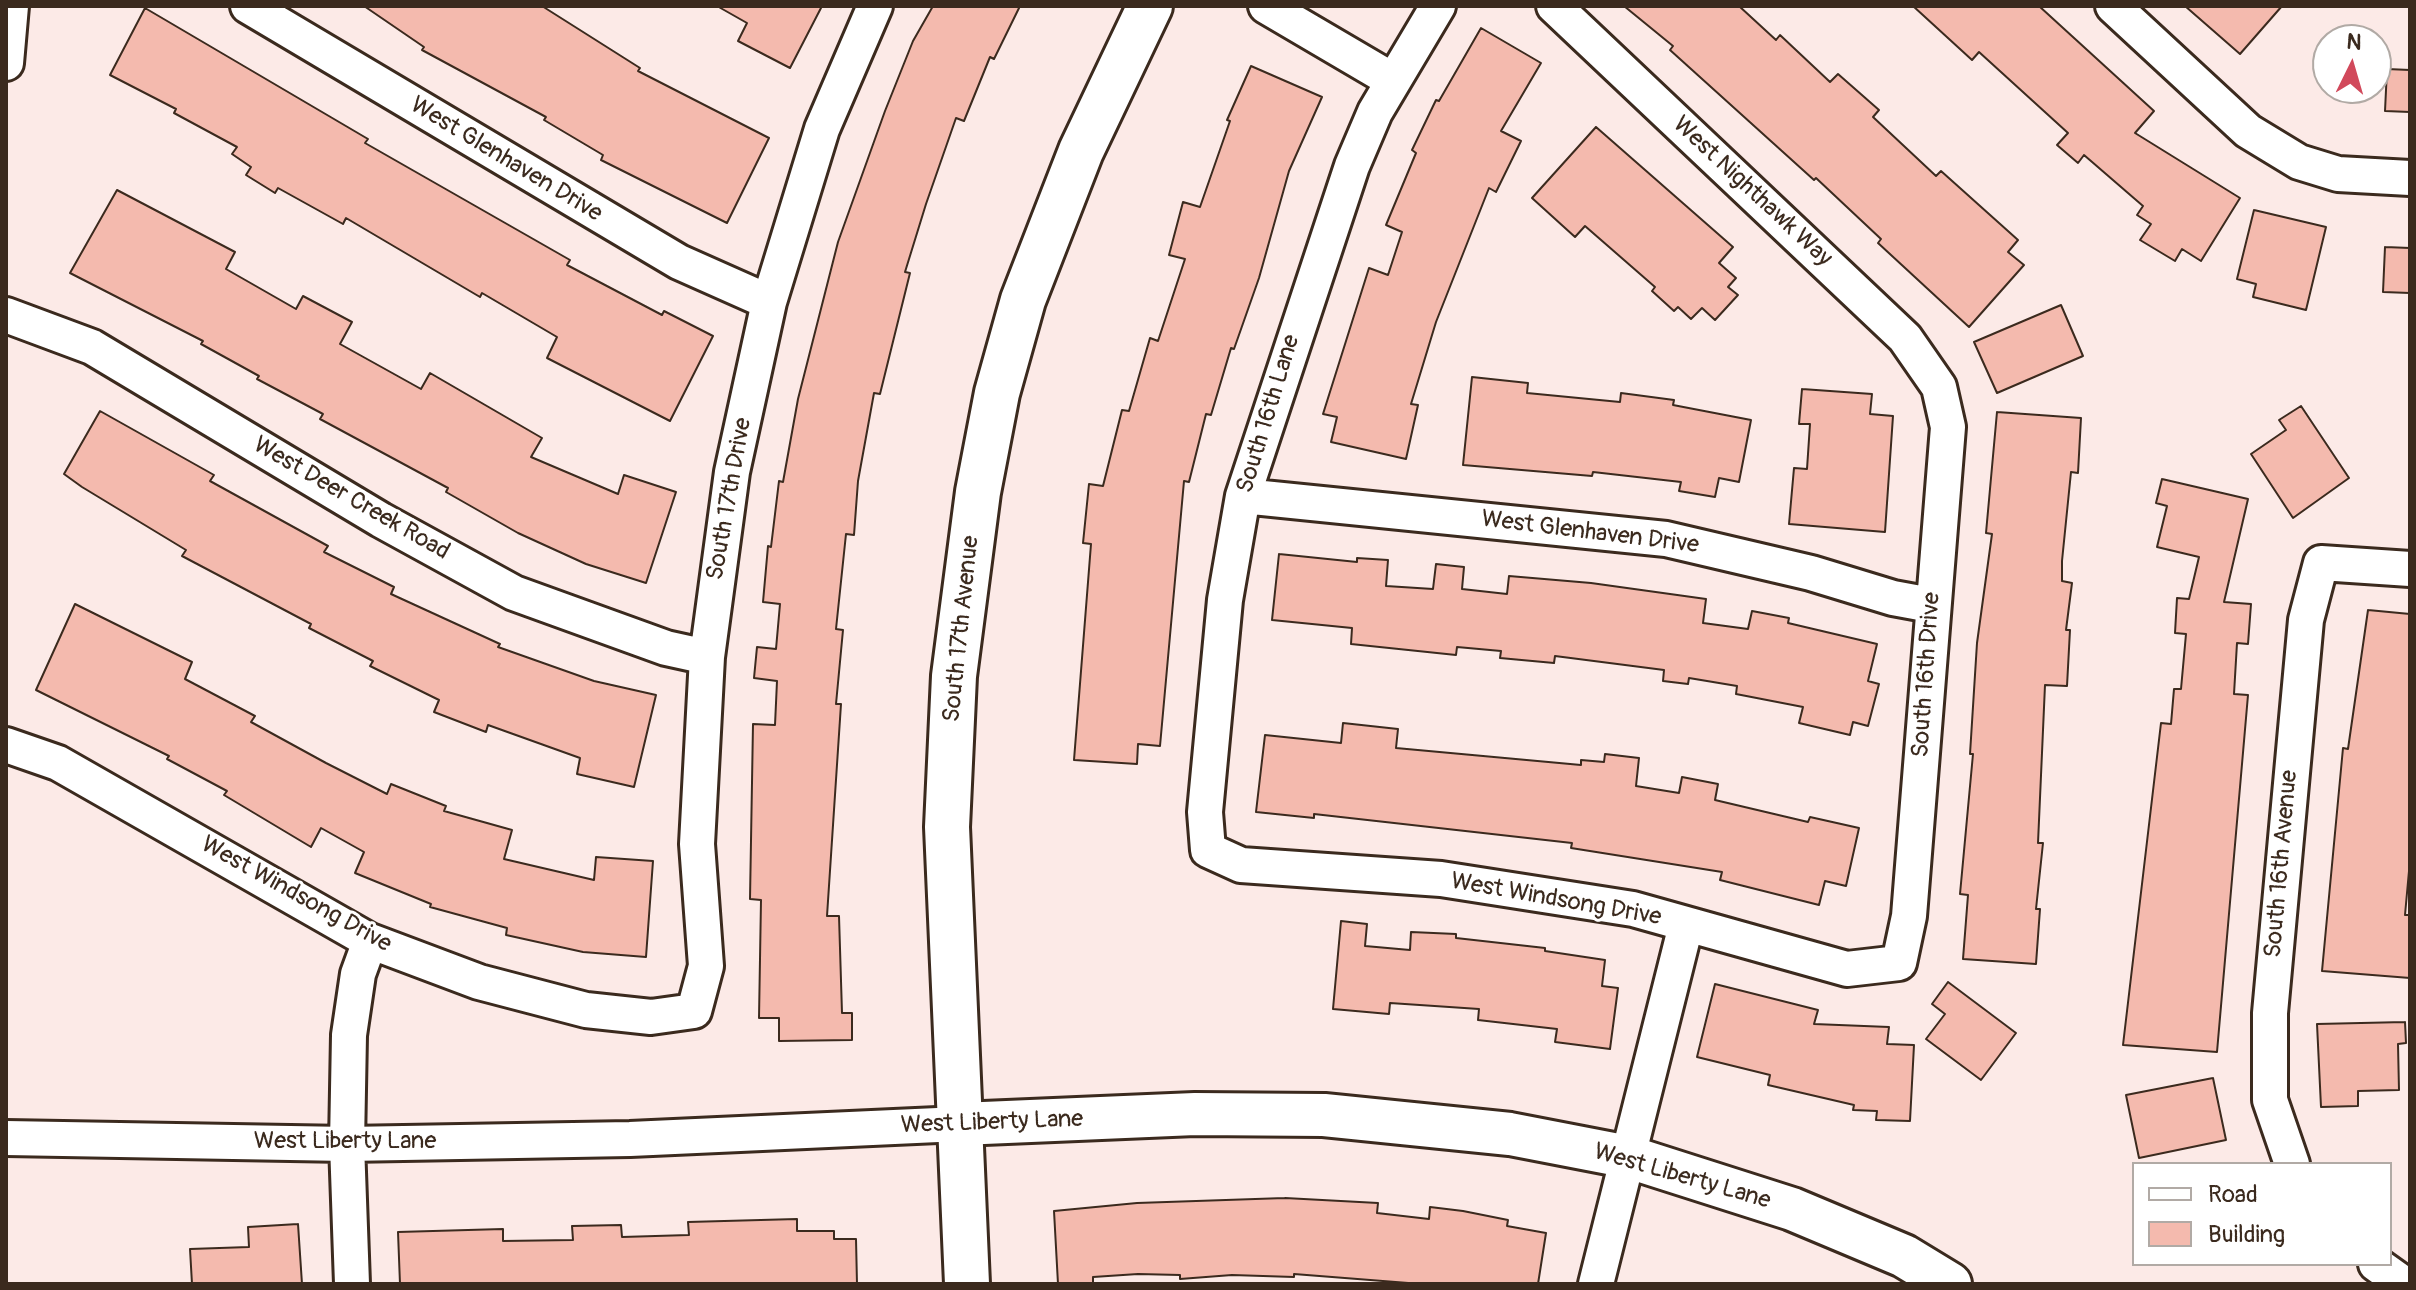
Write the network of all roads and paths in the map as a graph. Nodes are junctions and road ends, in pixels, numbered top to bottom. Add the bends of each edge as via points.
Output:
1 (11, 6) edge
2 (248, 6) edge
3 (875, 6) edge
4 (1150, 6) edge
5 (1266, 6) edge
6 (1438, 6) edge
7 (1554, 6) edge
8 (2113, 6) edge
9 (6, 63) edge
10 (1392, 80) junction
11 (2410, 178) edge
12 (769, 302) junction
13 (6, 315) edge
14 (1939, 387) joint
15 (1243, 496) junction
16 (2410, 569) edge
17 (1931, 605) junction
18 (707, 657) junction
19 (6, 745) edge
20 (1208, 850) joint
21 (1686, 925) junction
22 (370, 941) junction
23 (1899, 963) joint
24 (694, 1011) joint
25 (960, 1124) junction
26 (6, 1138) edge
27 (347, 1144) junction
28 (1629, 1157) junction
29 (2291, 1162) edge
30 (2379, 1266) edge
31 (352, 1284) edge
32 (967, 1284) edge
33 (1596, 1284) edge
34 (1950, 1284) edge
35 (2404, 1284) edge

1 - 9 street
2 - 12 street, West Glenhaven Drive via 679,262
3 - 12 street, South 17th Drive via 822,129
4 - 25 main road, South 17th Avenue via 1081,151 1023,300 997,393 978,492 954,676 948,797
5 - 10 street
6 - 10 street, South 16th Lane
7 - 14 street, West Nighthawk Way via 1905,338
8 - 11 street via 2248,131 2299,162 2338,174
10 - 15 street, South 16th Lane via 1337,208
12 - 18 street, South 17th Drive via 732,472
13 - 18 street, West Deer Creek Road via 92,347 514,593 666,648
14 - 17 street, South 16th Drive via 1948,427
15 - 17 street, West Glenhaven Drive via 1666,539
15 - 20 street, South 16th Lane via 1225,600 1205,812
16 - 29 street, South 16th Avenue via 2321,563 2304,636 2270,1013 2270,1100
17 - 23 street, South 16th Drive via 1909,916
18 - 24 street, South 17th Drive via 697,844 706,966
19 - 22 street, West Windsong Drive via 58,763
20 - 21 street, West Windsong Drive via 1241,865 1441,879 1538,892 1633,909
21 - 23 street, West Windsong Drive via 1847,969
21 - 28 street
22 - 24 street, West Windsong Drive via 479,982 586,1010 651,1017
22 - 27 street via 358,974 349,1035
25 - 27 street, West Liberty Lane via 630,1139
25 - 28 street, West Liberty Lane via 1195,1114 1324,1115 1510,1134
25 - 32 main road, South 17th Avenue
26 - 27 street, West Liberty Lane
27 - 31 street
28 - 33 street
28 - 34 street, West Liberty Lane via 1792,1209 1904,1256
30 - 35 street

